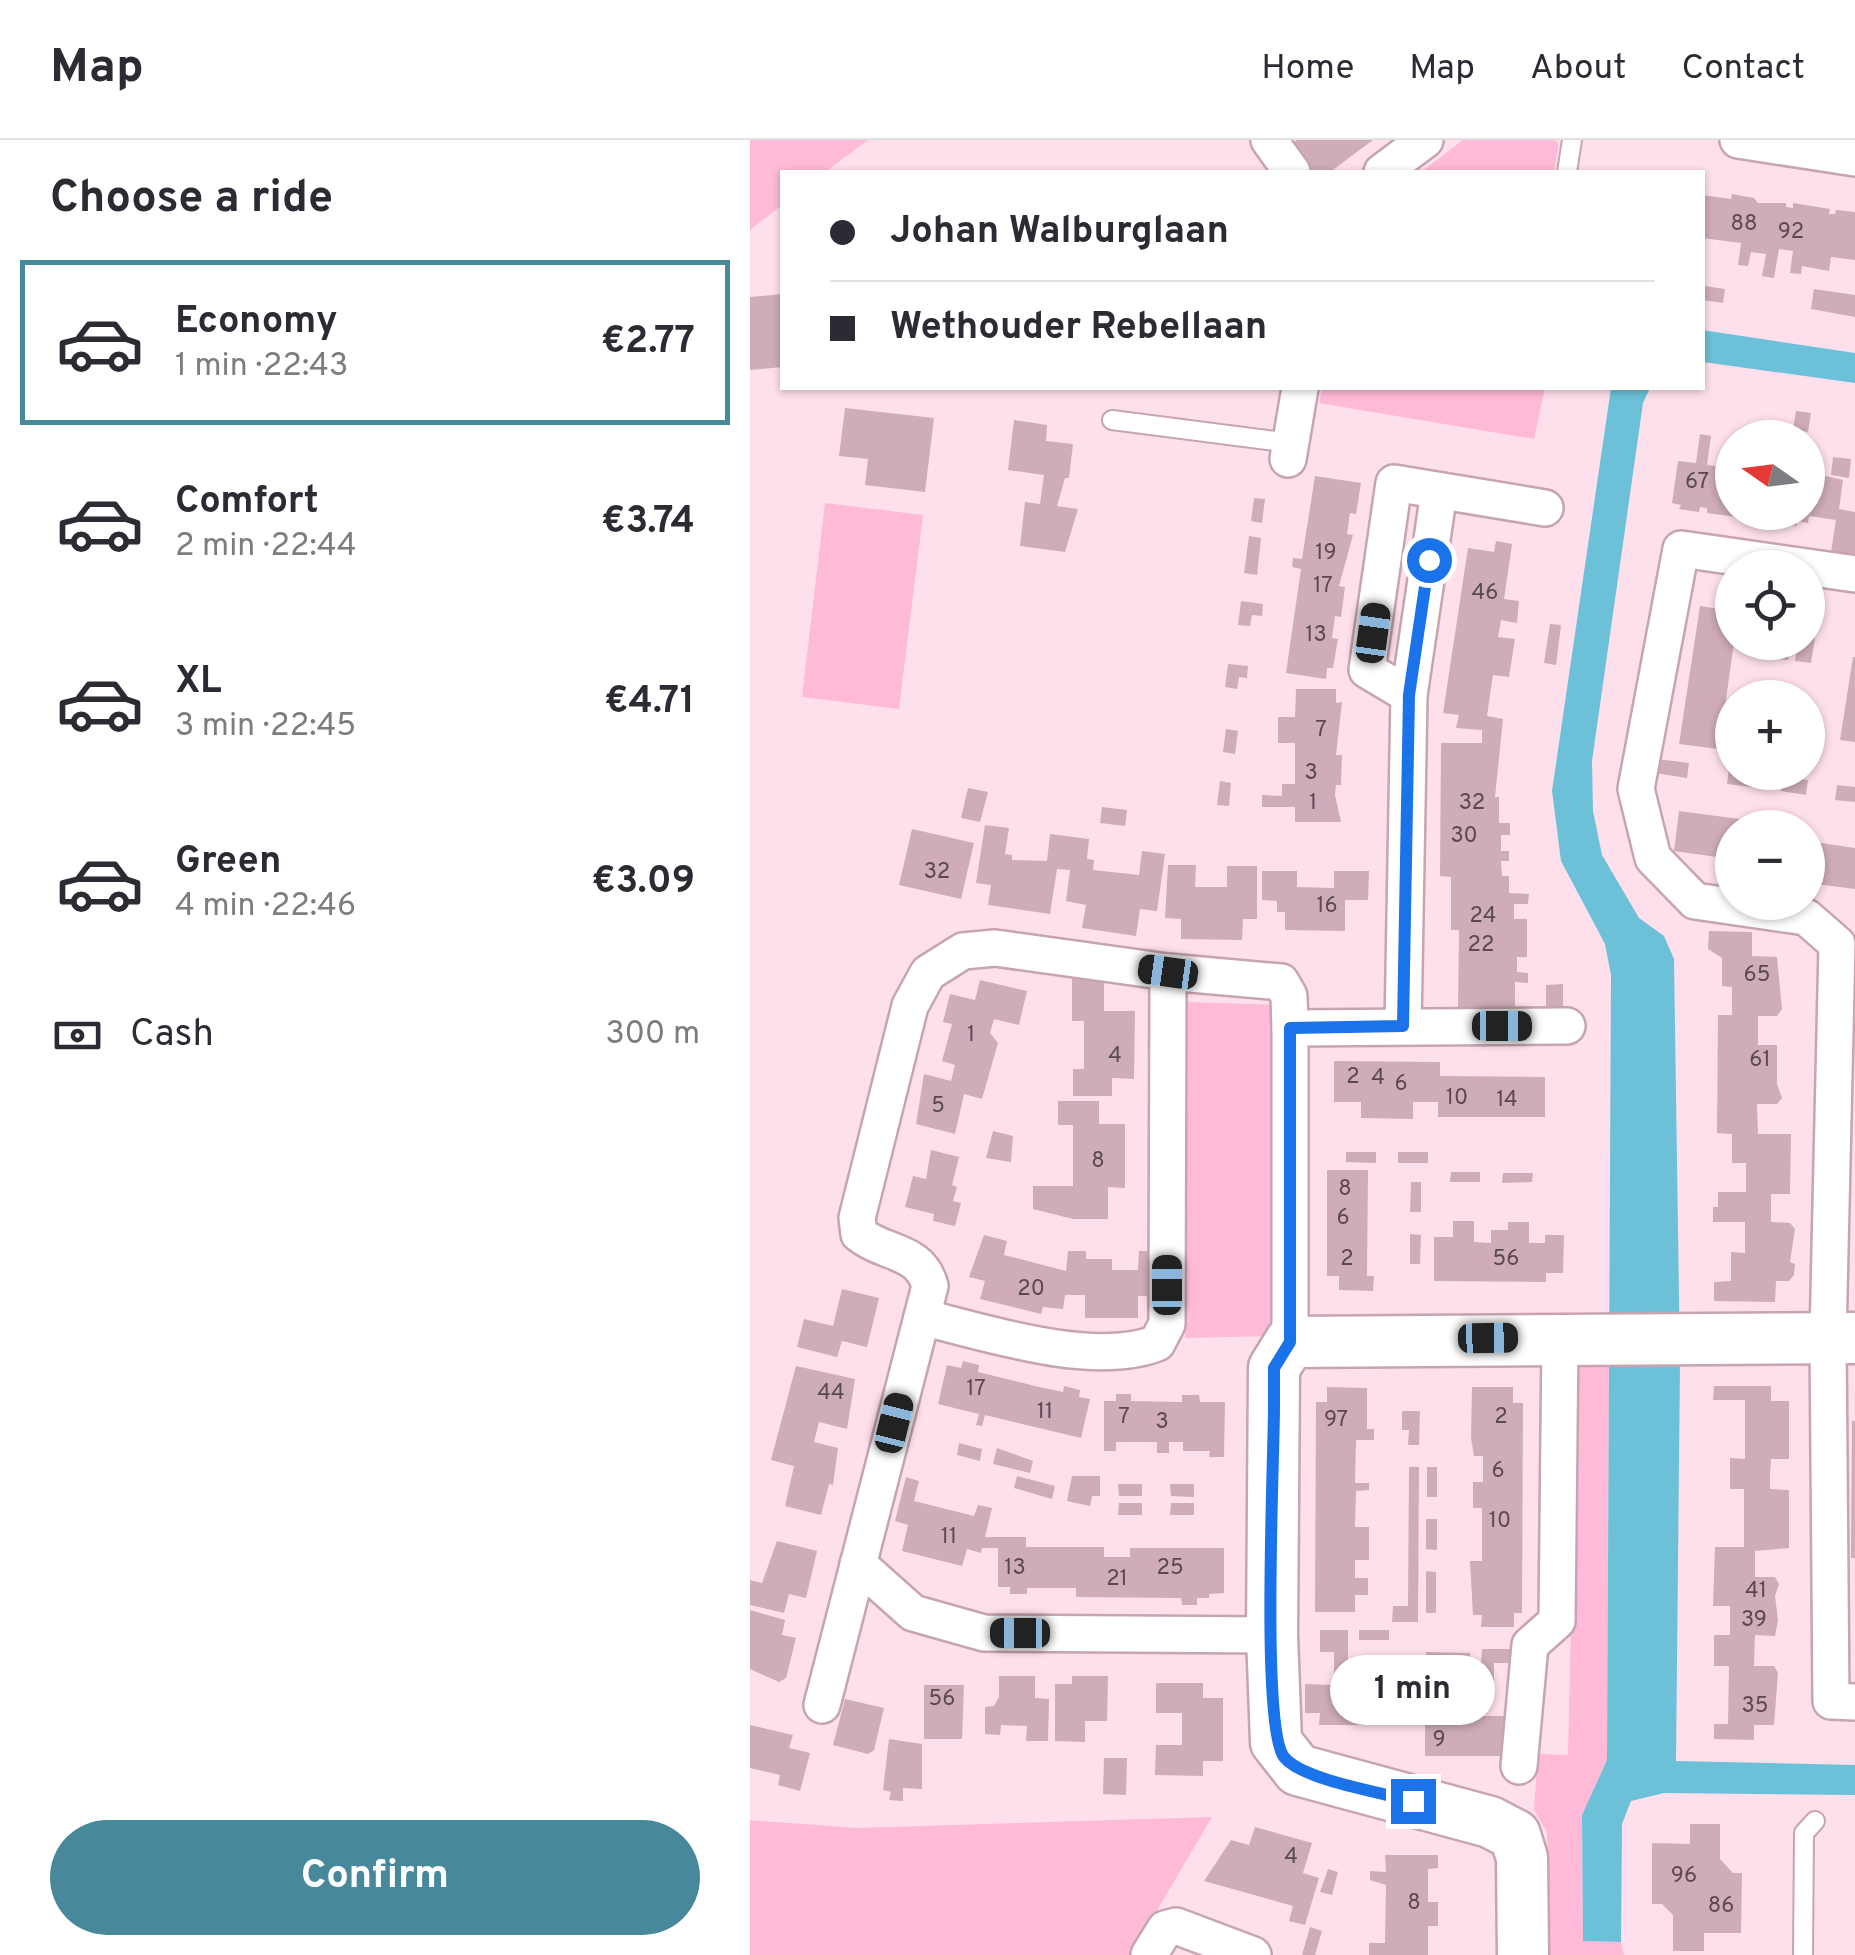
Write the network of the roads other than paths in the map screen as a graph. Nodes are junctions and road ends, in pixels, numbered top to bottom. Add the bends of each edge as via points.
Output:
1 (1269, 140) edge
2 (1425, 140) edge
3 (1572, 140) edge
4 (1738, 140) edge
5 (1818, 146) edge
6 (1855, 158) edge
7 (1291, 170) edge
8 (1385, 170) edge
9 (1567, 170) edge
10 (1300, 390) edge
11 (1112, 420) dead end
12 (1289, 451) joint
13 (1545, 508) dead end
14 (1855, 574) edge
15 (1168, 972) junction
16 (1403, 1026) junction
17 (1567, 1026) dead end
18 (1290, 1028) junction
19 (1845, 1048) edge
20 (922, 1318) junction
21 (1580, 1338) junction
22 (1841, 1338) edge
23 (1290, 1342) junction
24 (858, 1564) junction
25 (1272, 1636) junction
26 (1855, 1702) edge
27 (822, 1704) dead end
28 (1519, 1766) dead end
29 (1815, 1821) dead end
30 (1149, 1955) edge
31 (1253, 1955) edge
32 (1523, 1955) edge
33 (1803, 1955) edge

1 - 7 street
2 - 8 street
3 - 9 lane
4 - 5 street
5 - 6 street
10 - 12 street
11 - 12 lane
13 - 16 street via 1394,484 1367,670 1409,695
14 - 19 street via 1681,549 1636,789 1653,858 1695,901 1806,918 1825,929 1837,944
15 - 18 street via 1280,982 1289,996
15 - 20 street via 1166,1324 1158,1343 1140,1350 1047,1348
15 - 20 street via 996,948 963,951 928,973 910,1006 857,1218 859,1234 874,1246 925,1268 930,1286
16 - 17 street
16 - 18 street
18 - 23 street
19 - 22 street
20 - 24 street
21 - 22 street
21 - 23 street
21 - 28 street via 1556,1621 1530,1645
22 - 26 street via 1831,1701
23 - 25 street via 1274,1368
24 - 25 street via 912,1613 984,1633
24 - 27 street
25 - 32 street via 1272,1722 1284,1756 1298,1770 1490,1822 1515,1835 1522,1858
29 - 33 lane via 1804,1834
30 - 31 street via 1165,1929 1176,1926

